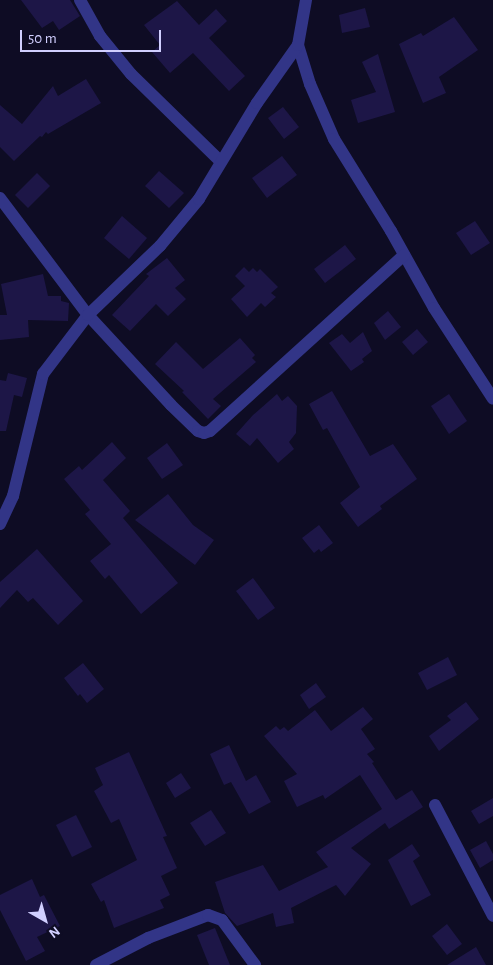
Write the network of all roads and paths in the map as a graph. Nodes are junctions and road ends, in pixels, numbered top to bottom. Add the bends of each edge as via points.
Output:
1 (80, 0) edge
2 (306, 0) edge
3 (298, 45) junction
4 (220, 161) junction
5 (0, 198) edge
6 (404, 255) junction
7 (88, 315) junction
8 (493, 399) edge
9 (0, 524) edge
10 (435, 804) dead end
11 (493, 916) edge
12 (96, 965) edge
13 (255, 965) edge

1 - 4 street via 100,36 131,74
2 - 3 street
3 - 4 street
3 - 6 street via 310,84 334,139
4 - 7 street via 199,199 160,246
5 - 7 street
6 - 7 street via 204,433 171,405
6 - 8 street
7 - 9 street via 42,374 14,496
10 - 11 street
12 - 13 street via 148,938 208,915 222,920

